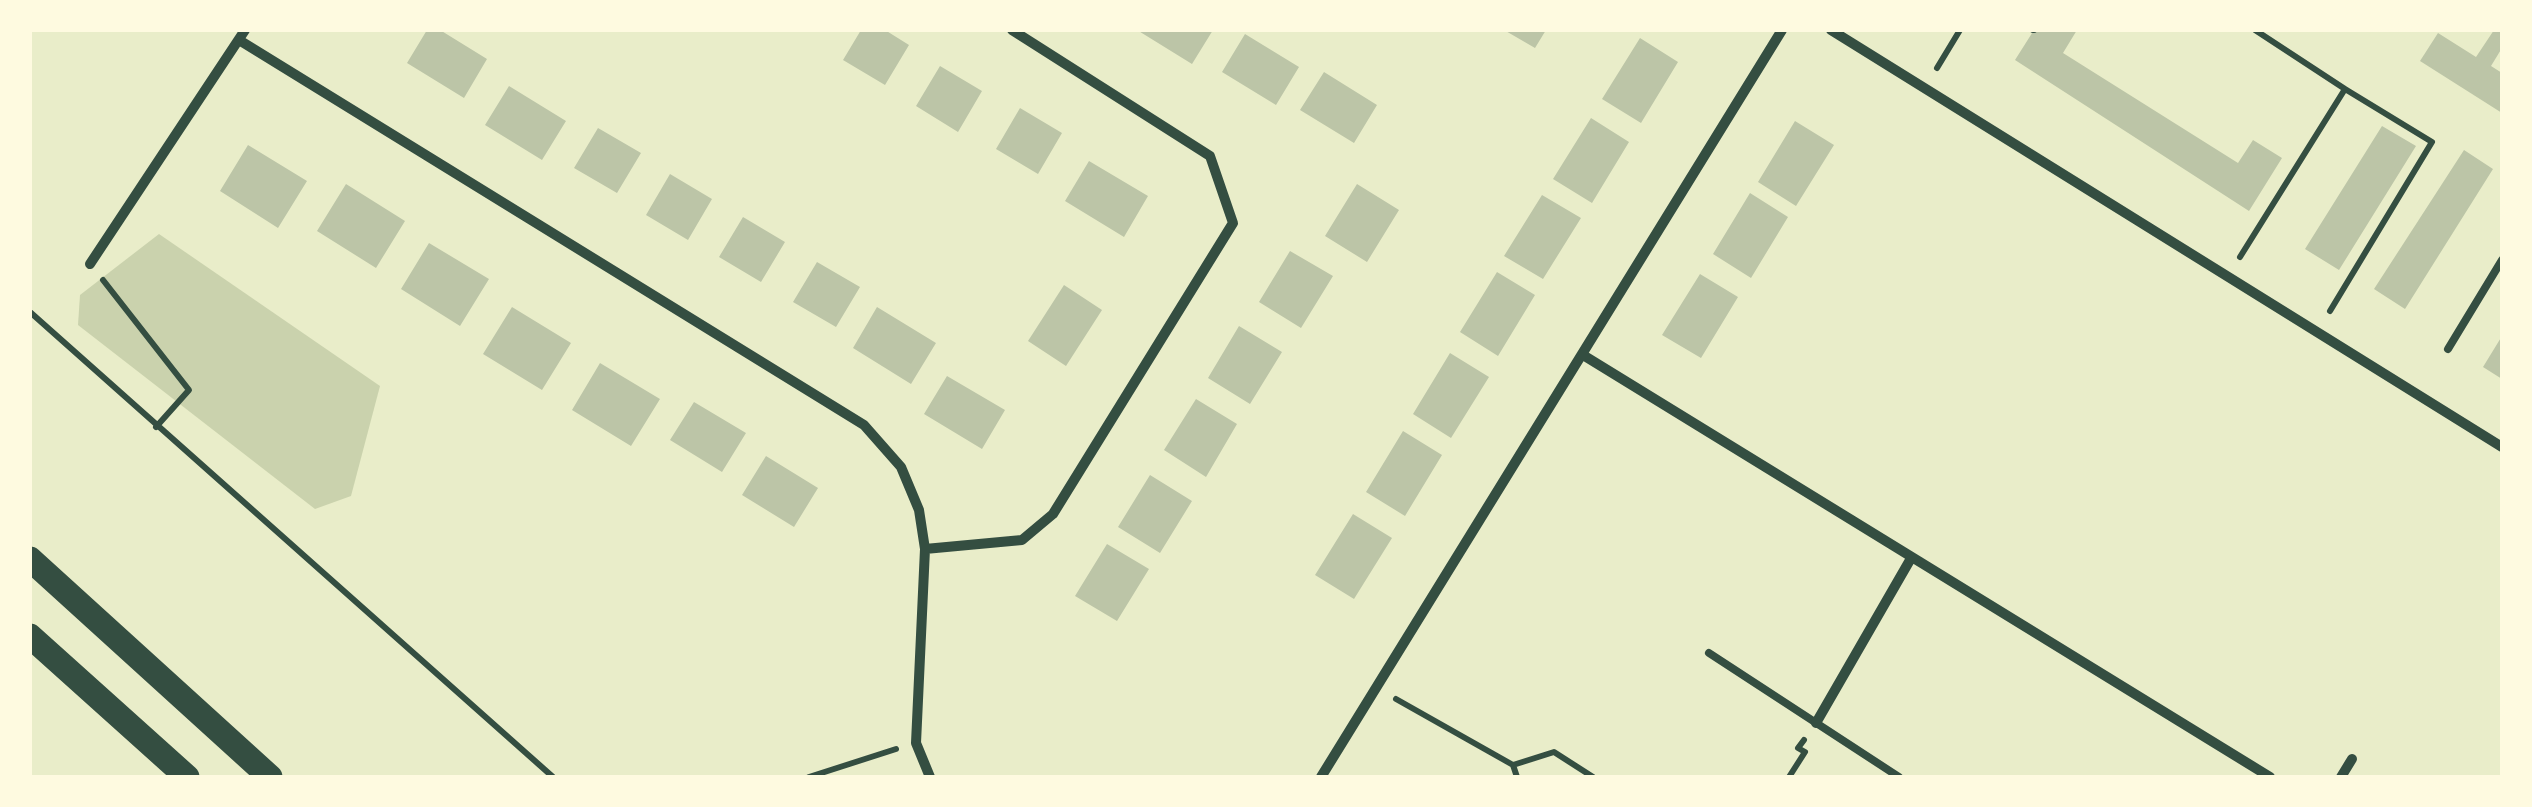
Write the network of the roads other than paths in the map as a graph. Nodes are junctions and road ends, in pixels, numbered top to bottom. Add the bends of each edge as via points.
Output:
1 (1012, 30) edge
2 (1782, 30) edge
3 (1831, 30) edge
4 (242, 35) edge
5 (2502, 260) edge
6 (90, 264) road end
7 (2448, 349) dead end
8 (1583, 356) junction
9 (2502, 447) edge
10 (925, 548) junction
11 (30, 559) edge
12 (1910, 560) junction
13 (30, 636) edge
14 (1709, 653) dead end
15 (1816, 723) junction
16 (2352, 760) dead end
17 (187, 777) edge
18 (270, 777) edge
19 (930, 777) edge
20 (1320, 777) edge
21 (1899, 777) edge
22 (2270, 777) edge
23 (2341, 777) edge

1 - 10 street via 1210,156 1233,223 1053,514 1022,540
2 - 8 street
3 - 9 street
4 - 6 street
4 - 10 street via 864,425 901,467 920,510
5 - 7 lane
8 - 12 street
8 - 20 street
10 - 19 street via 916,742
11 - 18 main road
12 - 15 street
12 - 22 street
13 - 17 main road
14 - 15 lane
15 - 21 lane
16 - 23 street

